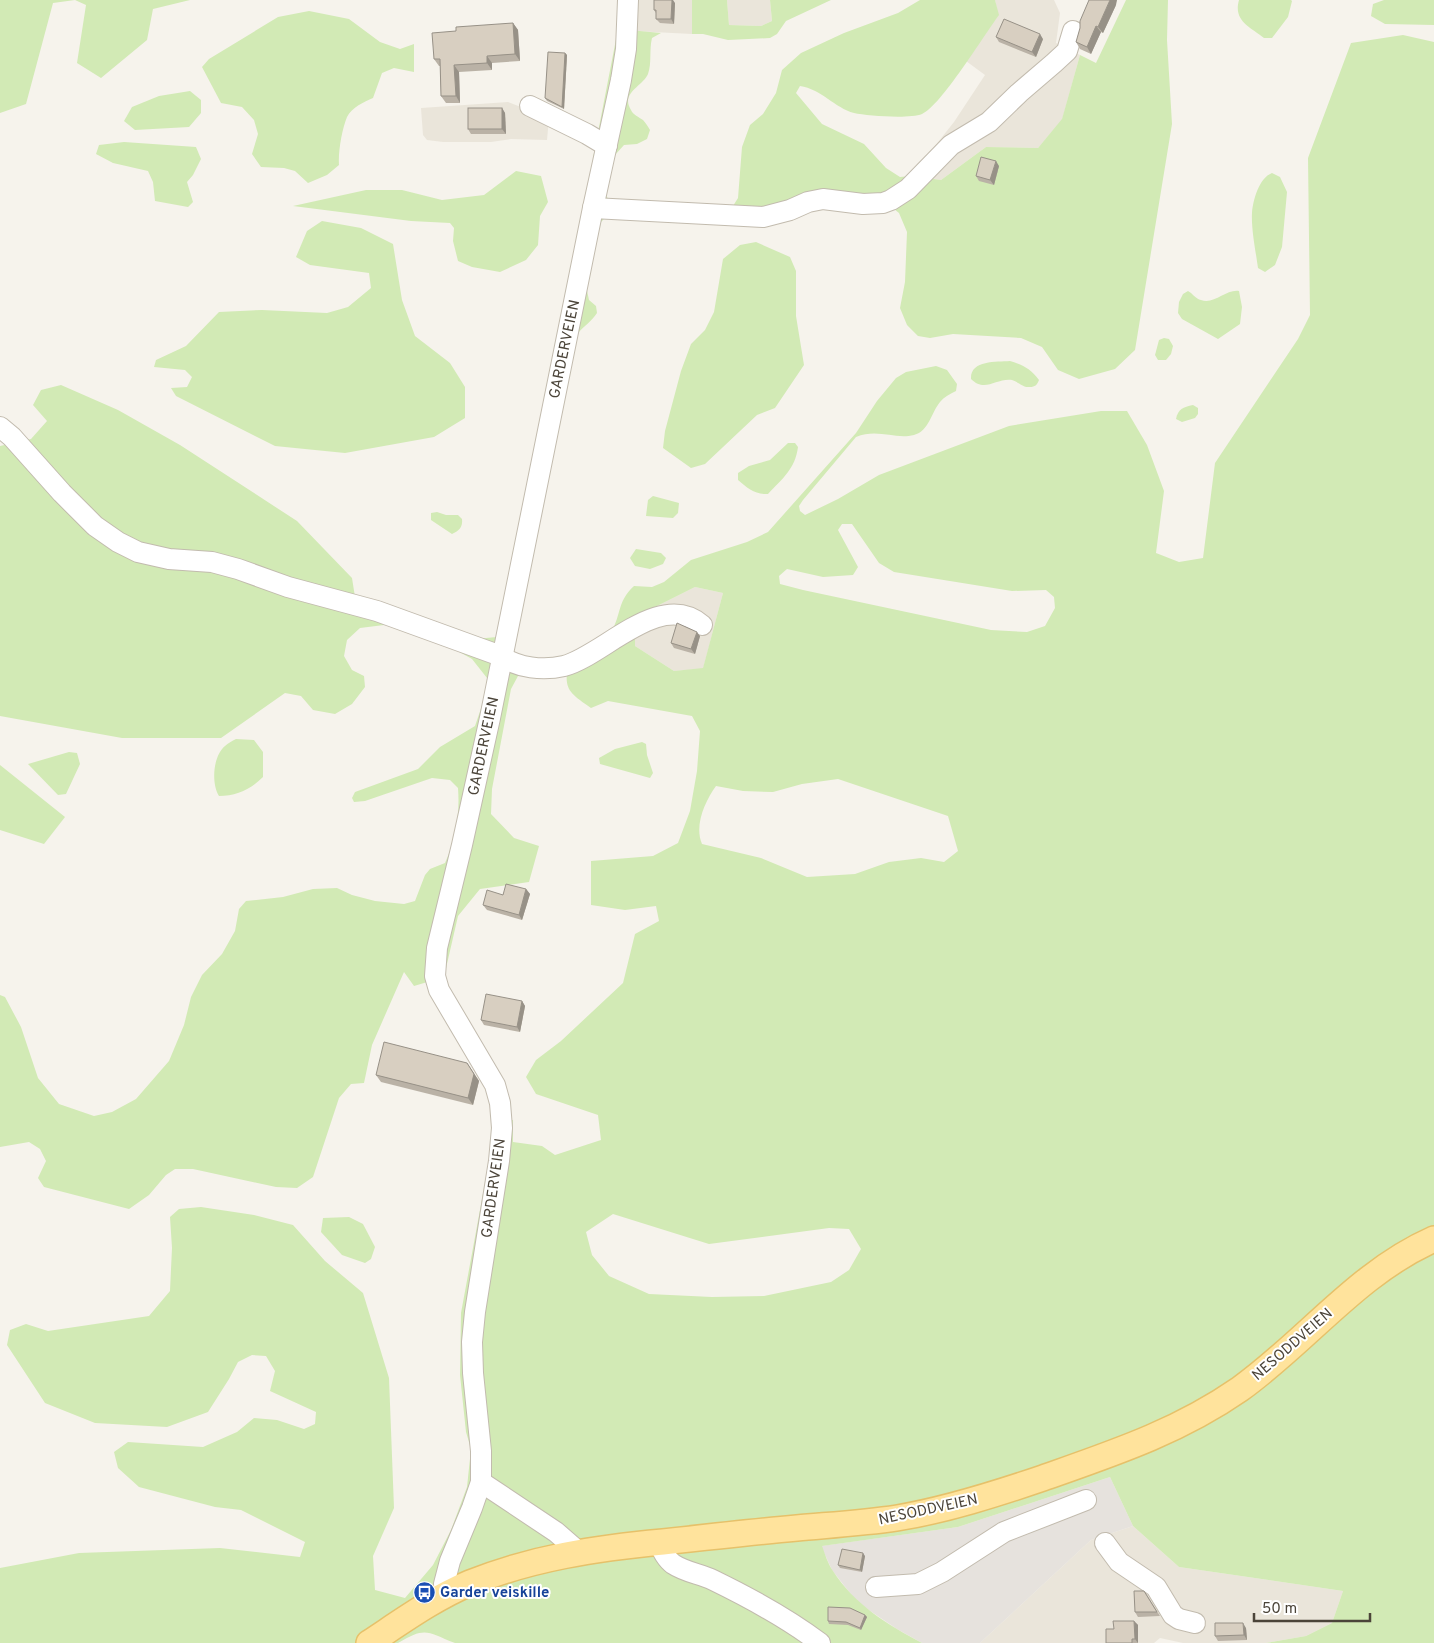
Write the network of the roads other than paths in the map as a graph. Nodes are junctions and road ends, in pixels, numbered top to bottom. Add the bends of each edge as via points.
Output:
1 (628, 0) edge
2 (1073, 31) dead end
3 (530, 106) dead end
4 (607, 146) junction
5 (593, 208) junction
6 (0, 427) edge
7 (702, 625) dead end
8 (501, 656) junction
9 (1434, 1240) edge
10 (481, 1482) junction
11 (1086, 1500) dead end
12 (658, 1542) junction
13 (1104, 1543) dead end
14 (579, 1552) junction
15 (876, 1587) dead end
16 (445, 1595) junction
17 (1195, 1623) dead end
18 (369, 1643) edge
19 (820, 1643) edge

1 - 4 street, GARDERVEIEN via 623,65
2 - 5 street via 1067,51 989,122 951,145 908,189 883,203 823,199 763,217
3 - 4 street
4 - 5 street, GARDERVEIEN
5 - 8 street, GARDERVEIEN
6 - 8 street via 95,526 138,552 169,559 212,562 238,569 288,587 377,611
7 - 8 street via 695,619 682,616 647,620 565,666 548,669 519,665
8 - 10 street, GARDERVEIEN via 435,963 439,990 486,1068 500,1104 499,1161 472,1342
9 - 12 main road, NESODDVEIEN via 1400,1257 1362,1283 1242,1388 1205,1412 1152,1438 1016,1487 922,1513 866,1522
10 - 14 street via 556,1532
10 - 16 street, GARDERVEIEN via 450,1561 444,1584
11 - 15 street via 1004,1532 918,1584
12 - 14 main road, NESODDVEIEN
12 - 19 street via 674,1564 758,1603
13 - 17 street via 1119,1562 1156,1587 1173,1615
14 - 16 main road, NESODDVEIEN via 505,1570
16 - 18 main road, NESODDVEIEN

